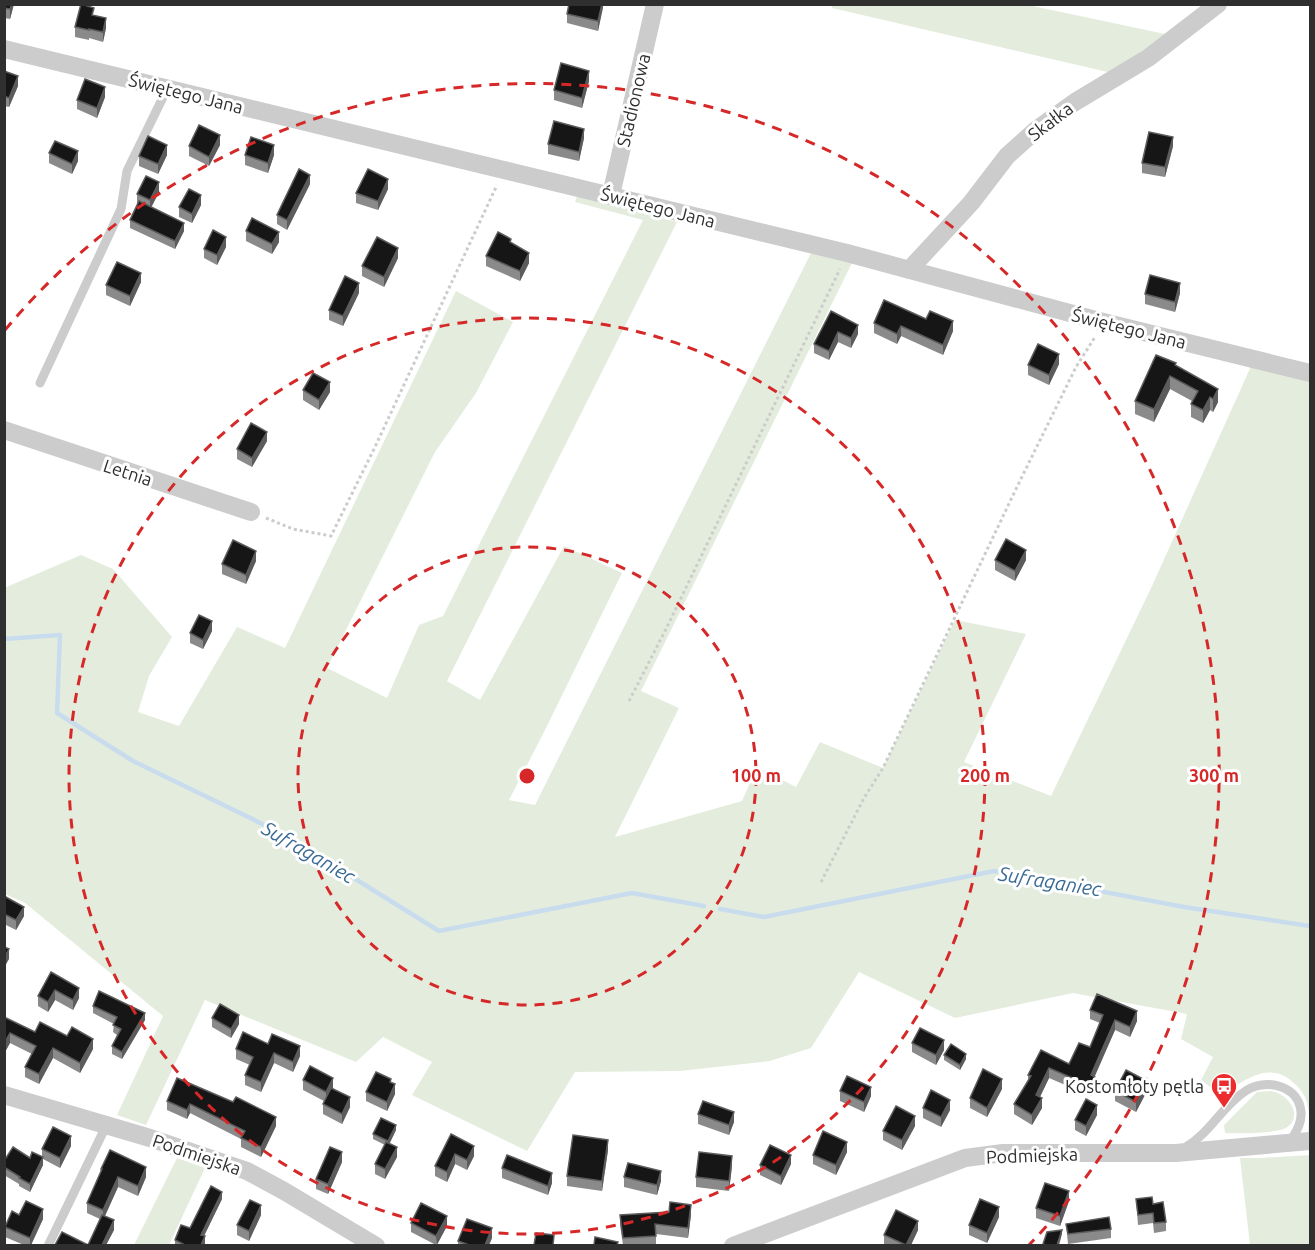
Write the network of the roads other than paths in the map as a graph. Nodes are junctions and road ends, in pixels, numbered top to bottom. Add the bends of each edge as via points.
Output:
1 (655, 4) edge
2 (1218, 4) edge
3 (4, 49) edge
4 (168, 89) junction
5 (611, 195) junction
6 (909, 270) junction
7 (1311, 374) edge
8 (40, 383) dead end
9 (4, 430) edge
10 (251, 512) road end
11 (4, 1095) edge
12 (107, 1124) junction
13 (1311, 1141) edge
14 (1290, 1143) junction
15 (1176, 1153) junction
16 (48, 1245) edge
17 (375, 1245) edge
18 (733, 1245) edge

1 - 5 street, Stadionowa
2 - 6 street, Skałka via 1148,58 1036,130 1007,156
3 - 4 street, Świętego Jana
4 - 5 street, Świętego Jana
4 - 8 lane via 127,171 121,209
5 - 6 street, Świętego Jana
6 - 7 street, Świętego Jana
9 - 10 street, Letnia
11 - 12 street, Podmiejska
12 - 16 lane
12 - 17 street, Podmiejska via 246,1171
13 - 14 street, Podmiejska
14 - 15 street, Podmiejska
14 - 15 lane via 1299,1127 1301,1112 1297,1099 1278,1085 1263,1084 1248,1090 1197,1141
15 - 18 street, Podmiejska via 1003,1153 965,1158

